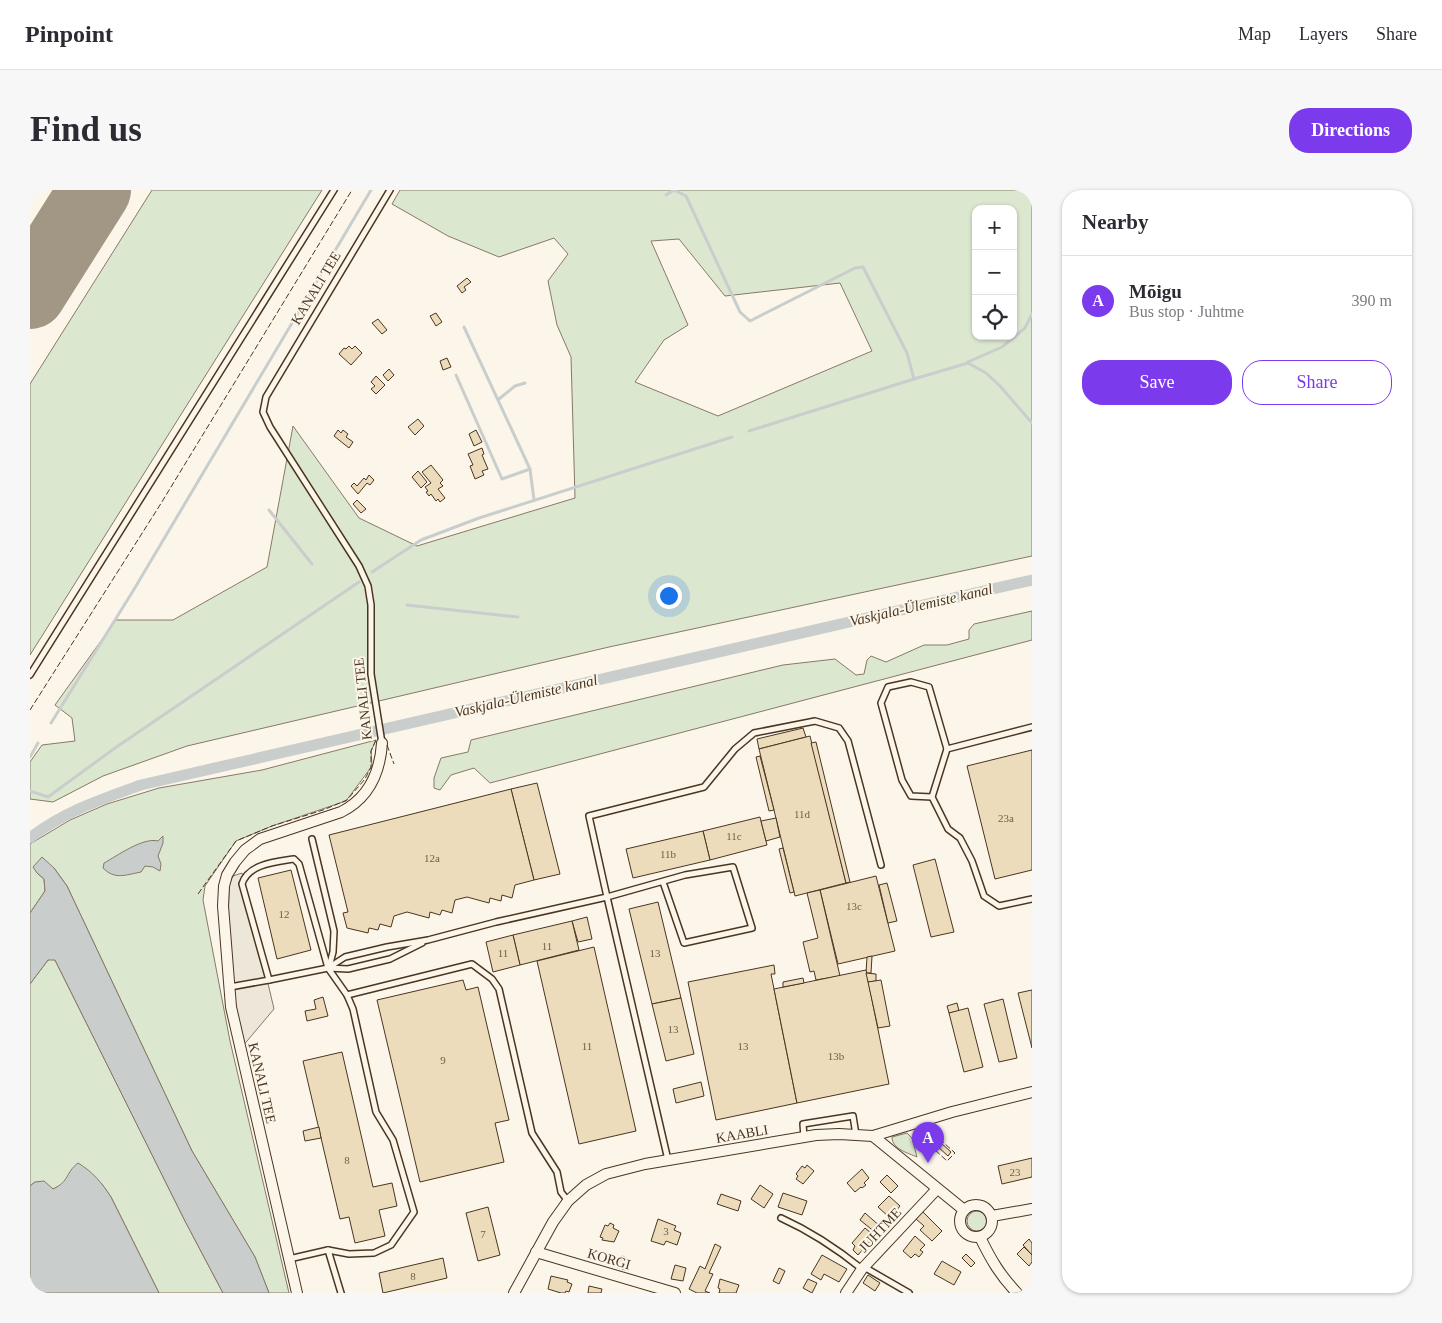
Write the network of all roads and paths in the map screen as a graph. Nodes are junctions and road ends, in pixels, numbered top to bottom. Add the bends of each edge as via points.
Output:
1 (334, 190) edge
2 (390, 190) edge
3 (30, 676) edge
4 (1032, 727) edge
5 (382, 743) joint
6 (947, 749) junction
7 (932, 797) junction
8 (312, 839) dead end
9 (881, 865) dead end
10 (663, 882) junction
11 (607, 897) junction
12 (1032, 899) edge
13 (428, 940) junction
14 (328, 968) junction
15 (269, 980) junction
16 (229, 988) junction
17 (348, 995) junction
18 (1032, 1092) edge
19 (856, 1135) junction
20 (873, 1136) junction
21 (804, 1137) junction
22 (668, 1160) junction
23 (937, 1189) junction
24 (568, 1201) junction
25 (1032, 1209) edge
26 (964, 1210) junction
27 (992, 1216) junction
28 (781, 1218) dead end
29 (980, 1237) junction
30 (328, 1250) junction
31 (536, 1252) junction
32 (289, 1259) junction
33 (863, 1268) junction
34 (297, 1293) edge
35 (341, 1293) edge
36 (514, 1293) edge
37 (675, 1293) edge
38 (846, 1293) edge
39 (908, 1293) edge
40 (1017, 1293) edge

1 - 3 lane
2 - 5 lane, KANALI TEE via 266,397 263,412 270,428 359,566 368,586 371,674
4 - 6 lane
5 - 16 street, KANALI TEE via 374,780 368,791 350,807 260,839 234,862 224,886 223,906
6 - 7 lane
6 - 7 lane via 929,687 911,682 888,687 881,703 902,780 911,796
7 - 12 lane via 948,829 960,838 984,896 999,906
8 - 14 lane via 334,931 334,952
9 - 11 lane via 848,741 839,728 815,721 754,733 735,749 704,787 589,816
10 - 10 lane via 733,867 752,928 684,943
10 - 11 lane
11 - 13 lane
11 - 22 lane
13 - 14 lane via 345,957
13 - 14 lane via 390,959 348,969
14 - 15 lane
14 - 15 lane via 299,864 294,859 283,861 252,869 242,884
14 - 17 lane
15 - 16 lane
16 - 32 street, KANALI TEE via 240,1051
17 - 24 lane via 472,964 492,979 499,989 532,1133 558,1172 562,1192
17 - 30 lane via 376,1112 393,1140 414,1212 391,1246 374,1253 349,1254
18 - 20 street, KAABLI via 943,1114
19 - 20 street, KAABLI
19 - 21 street, KAABLI
19 - 21 lane via 853,1116 803,1124
20 - 23 street
21 - 22 street, KAABLI
22 - 24 street, KAABLI via 606,1174 586,1185
23 - 26 street
23 - 33 street, JUHTME
24 - 31 street, KAABLI
25 - 27 street
26 - 27 street via 976,1204 989,1210
26 - 29 street via 960,1216 962,1230 967,1235
27 - 29 street via 991,1230
28 - 33 lane via 810,1231
29 - 40 street via 992,1263
30 - 32 lane
30 - 35 lane
31 - 36 street, KAABLI
31 - 37 street, KORGI
32 - 34 street, KANALI TEE
33 - 38 street, JUHTME
33 - 39 lane

